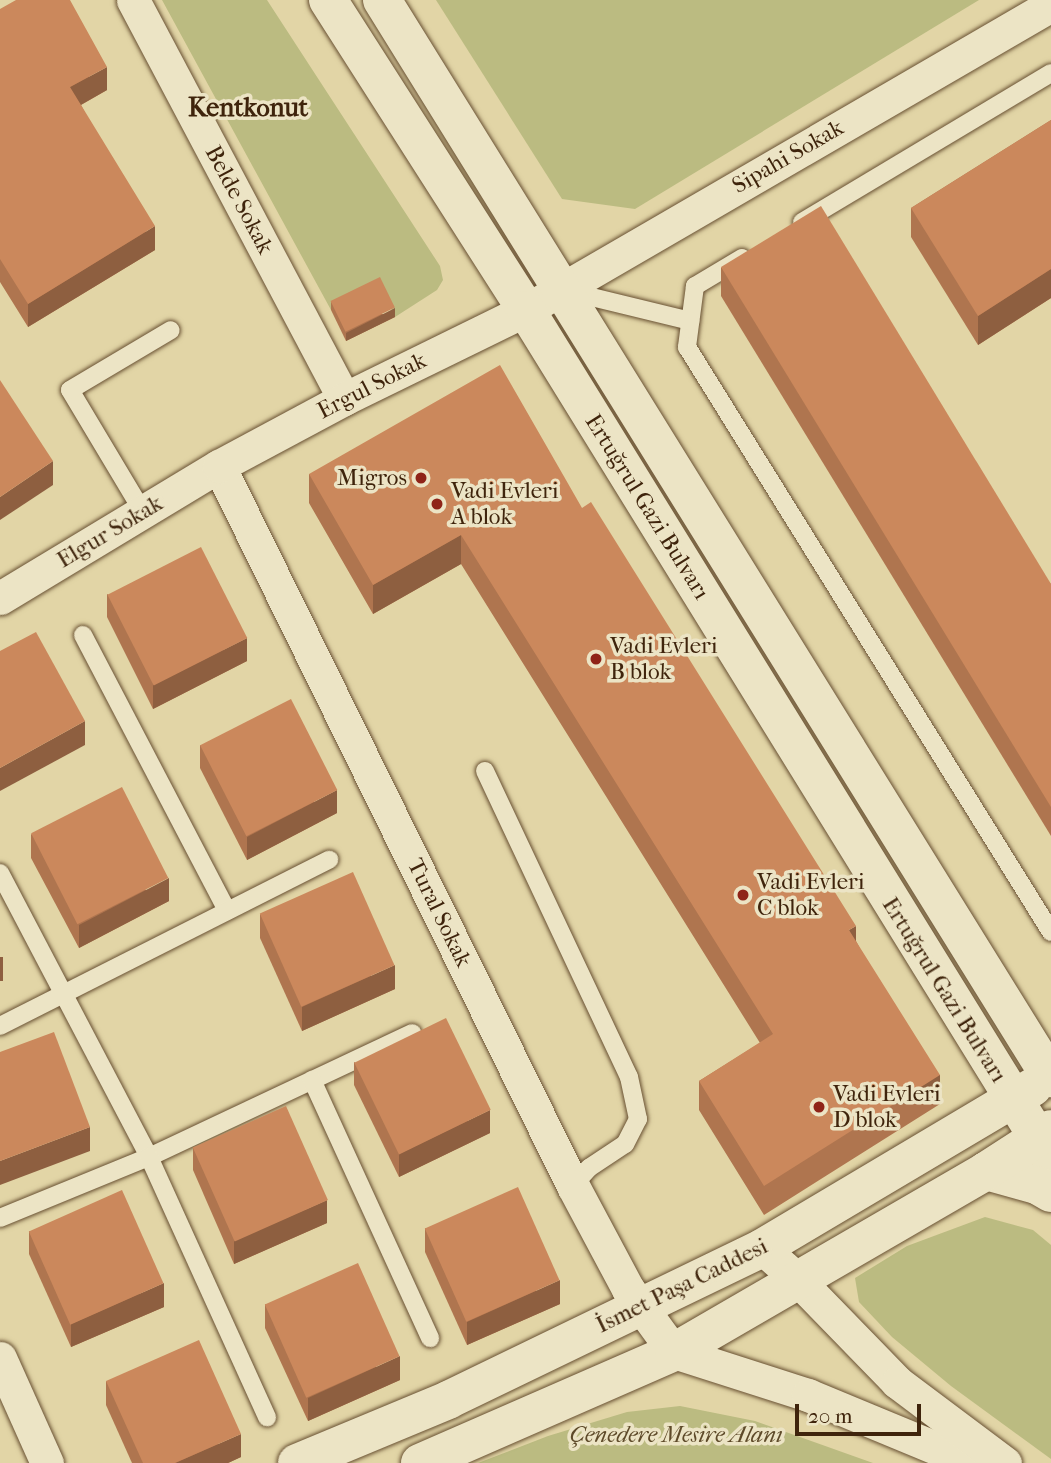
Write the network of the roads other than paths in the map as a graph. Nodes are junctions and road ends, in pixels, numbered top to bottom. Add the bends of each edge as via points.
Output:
1 (133, 0) edge
2 (328, 0) edge
3 (382, 0) edge
4 (1051, 5) edge
5 (1051, 74) edge
6 (790, 229) edge
7 (754, 250) edge
8 (561, 290) junction
9 (526, 310) junction
10 (690, 321) junction
11 (171, 330) dead end
12 (344, 399) junction
13 (219, 466) junction
14 (143, 512) junction
15 (0, 598) edge
16 (83, 635) dead end
17 (485, 771) dead end
18 (328, 860) dead end
19 (0, 873) edge
20 (227, 911) junction
21 (1051, 932) edge
22 (991, 985) junction
23 (63, 994) junction
24 (954, 1006) junction
25 (0, 1026) edge
26 (1051, 1028) edge
27 (412, 1033) edge
28 (1051, 1077) edge
29 (312, 1080) junction
30 (1012, 1099) junction
31 (966, 1126) junction
32 (1046, 1142) edge
33 (149, 1157) junction
34 (986, 1171) junction
35 (573, 1186) junction
36 (1051, 1193) edge
37 (0, 1218) edge
38 (762, 1248) junction
39 (797, 1279) junction
40 (641, 1306) junction
41 (430, 1338) dead end
42 (674, 1352) junction
43 (0, 1357) edge
44 (267, 1417) dead end
45 (47, 1463) edge
46 (297, 1463) edge
47 (420, 1463) edge
48 (972, 1463) edge
49 (1005, 1463) edge

1 - 12 street, Belde Sokak
2 - 9 main road, Ertuğrul Gazi Bulvarı
3 - 8 main road, Ertuğrul Gazi Bulvarı
4 - 8 street, Sipahi Sokak
5 - 6 lane
7 - 10 lane via 695,286
8 - 9 street, Sipahi Sokak
8 - 10 lane
8 - 22 main road, Ertuğrul Gazi Bulvarı
9 - 12 street, Ergul Sokak
9 - 24 main road, Ertuğrul Gazi Bulvarı
10 - 21 lane via 687,347
11 - 14 lane via 71,390
12 - 13 street, Ergul Sokak
13 - 14 street, Elgur Sokak
13 - 35 street, Tural Sokak
14 - 15 street, Elgur Sokak
16 - 20 lane
17 - 35 lane via 629,1077 639,1119 625,1144 589,1168
18 - 20 lane
19 - 23 lane
20 - 23 lane
22 - 26 main road
22 - 28 main road, Ertuğrul Gazi Bulvarı
23 - 25 lane
23 - 33 lane
24 - 30 main road, Ertuğrul Gazi Bulvarı
24 - 31 main road via 976,1094
27 - 29 lane
28 - 30 main road, İsmet Paşa Caddesi
29 - 33 lane
29 - 41 lane
30 - 31 main road, İsmet Paşa Caddesi
30 - 32 main road, Ertuğrul Gazi Bulvarı
31 - 38 main road, İsmet Paşa Caddesi
32 - 34 main road, İsmet Paşa Caddesi
33 - 37 lane
33 - 44 lane
34 - 36 main road
34 - 39 main road, İsmet Paşa Caddesi
35 - 40 street, Tural Sokak
38 - 39 street
38 - 40 main road, İsmet Paşa Caddesi
39 - 42 main road, İsmet Paşa Caddesi
39 - 49 street via 897,1382
40 - 42 street, Tural Sokak
40 - 46 main road, İsmet Paşa Caddesi via 448,1400
42 - 47 main road, İsmet Paşa Caddesi
42 - 48 street via 808,1395
43 - 45 street

